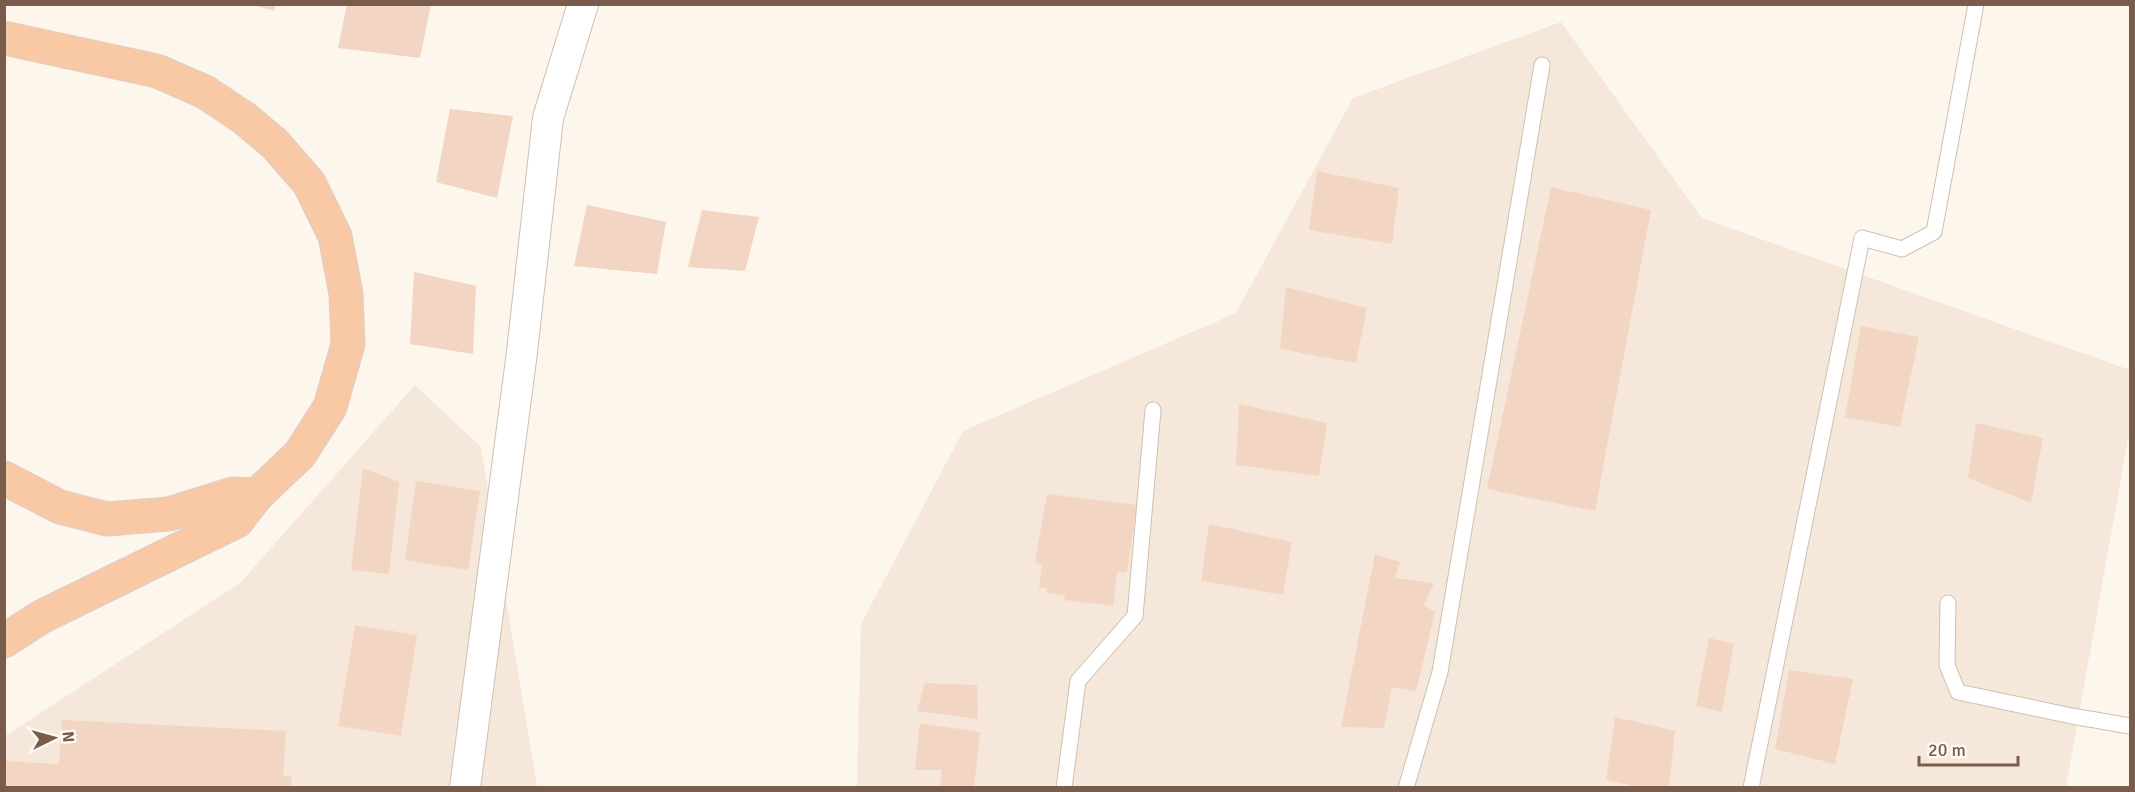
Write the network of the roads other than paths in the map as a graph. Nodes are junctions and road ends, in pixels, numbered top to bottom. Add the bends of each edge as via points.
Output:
1 (583, 4) edge
2 (1976, 4) edge
3 (4, 38) edge
4 (1542, 65) dead end
5 (1152, 410) dead end
6 (4, 478) edge
7 (257, 495) junction
8 (1948, 603) dead end
9 (4, 641) edge
10 (2130, 726) edge
11 (465, 788) edge
12 (1064, 788) edge
13 (1406, 788) edge
14 (1751, 788) edge

1 - 11 street via 548,118
2 - 14 lane via 1934,232 1902,249 1862,238
3 - 7 highway via 157,71 205,92 275,144 309,183 335,236 346,294 348,344 330,407 300,454
4 - 13 lane via 1440,672
5 - 12 lane via 1135,616 1078,681
6 - 7 highway via 60,507 108,519 169,514 233,494
7 - 9 highway via 237,521 41,617
8 - 10 lane via 1947,665 1958,692

